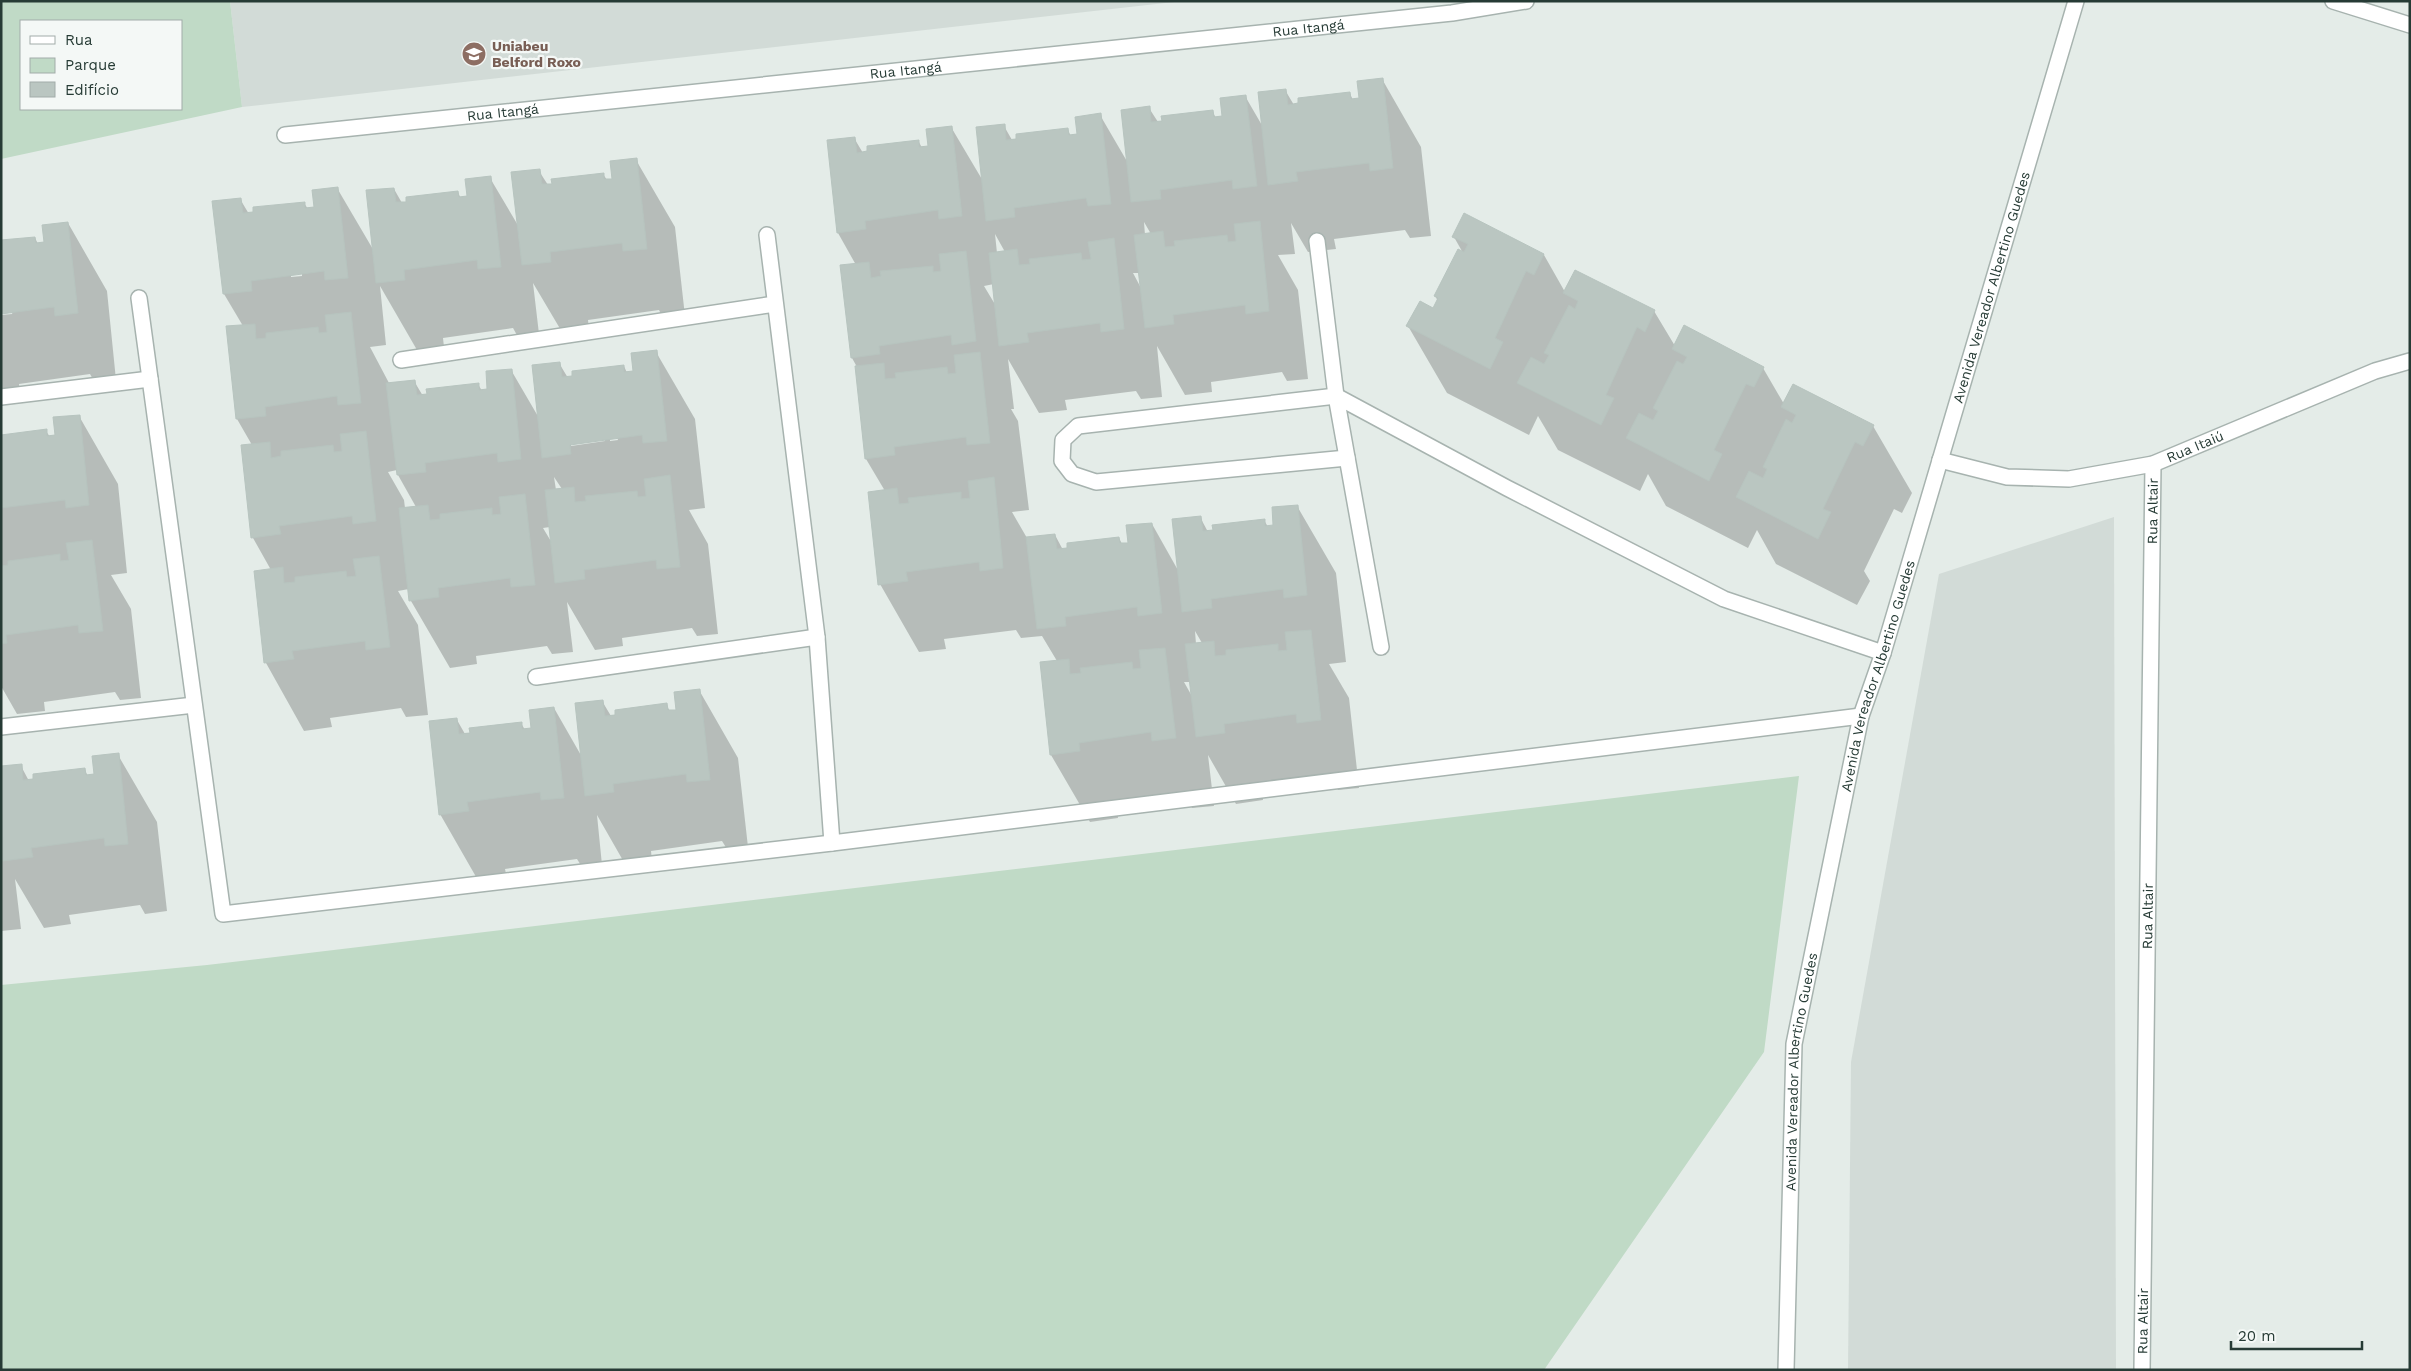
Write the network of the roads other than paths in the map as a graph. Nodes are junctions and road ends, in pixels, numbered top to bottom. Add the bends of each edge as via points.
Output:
1 (1526, 1) edge
2 (2076, 1) edge
3 (2333, 1) edge
4 (2410, 25) edge
5 (285, 135) dead end
6 (767, 235) dead end
7 (1317, 241) dead end
8 (139, 298) dead end
9 (775, 304) junction
10 (401, 360) dead end
11 (2410, 361) edge
12 (150, 380) junction
13 (1336, 396) junction
14 (1, 397) edge
15 (1347, 458) junction
16 (1940, 460) junction
17 (2153, 464) junction
18 (817, 637) junction
19 (1381, 646) dead end
20 (1883, 653) junction
21 (536, 677) dead end
22 (194, 705) junction
23 (1861, 716) junction
24 (1, 727) edge
25 (832, 843) junction
26 (1786, 1370) edge
27 (2142, 1370) edge

1 - 5 street, Rua Itangá via 1442,14
2 - 16 street, Avenida Vereador Albertino Guedes
3 - 4 street
6 - 9 street
7 - 13 street
8 - 12 street
9 - 10 street
9 - 18 street
11 - 17 street, Rua Itaiú via 2376,371
12 - 14 street
12 - 22 street
13 - 15 street
13 - 15 street via 1078,426 1063,440 1062,461 1072,474 1096,482
13 - 20 street via 1724,599
15 - 19 street
16 - 17 street, Rua Itaiú via 2007,476 2069,478
16 - 20 street, Avenida Vereador Albertino Guedes
17 - 27 street, Rua Altair
18 - 21 street
18 - 25 street
20 - 23 street, Avenida Vereador Albertino Guedes
22 - 24 street
22 - 25 street via 223,914
23 - 25 street
23 - 26 street, Avenida Vereador Albertino Guedes via 1794,1044

